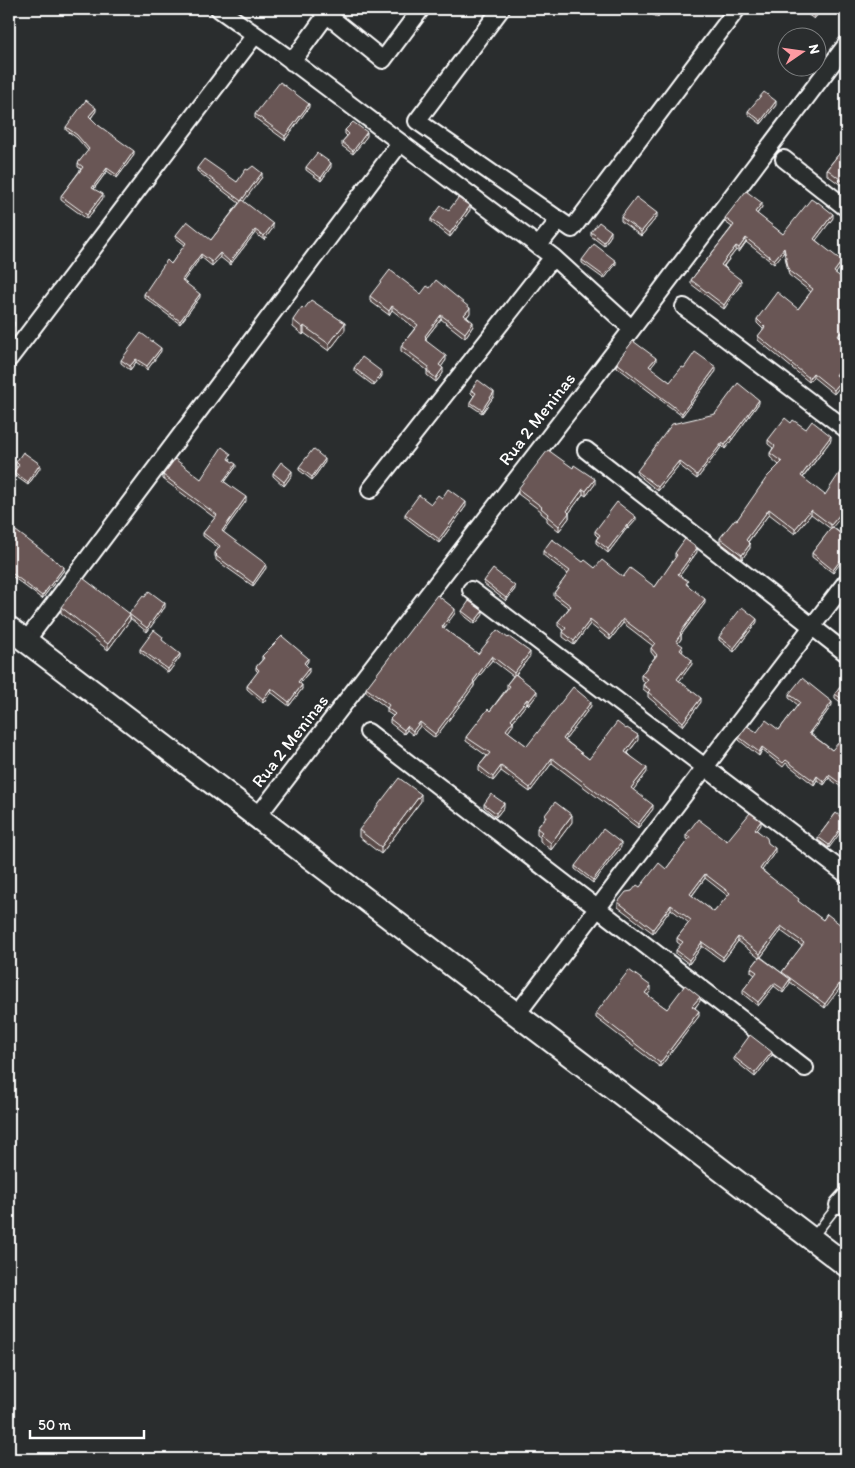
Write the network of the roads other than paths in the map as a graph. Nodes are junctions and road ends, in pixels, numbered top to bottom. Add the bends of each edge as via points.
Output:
1 (219, 9) edge
2 (420, 9) edge
3 (501, 9) edge
4 (737, 9) edge
5 (323, 11) edge
6 (255, 34) junction
7 (846, 45) edge
8 (292, 62) junction
9 (400, 143) junction
10 (784, 159) dead end
11 (846, 208) edge
12 (558, 220) junction
13 (538, 246) junction
14 (553, 257) junction
15 (684, 307) dead end
16 (632, 329) junction
17 (9, 360) edge
18 (846, 429) edge
19 (586, 450) dead end
20 (370, 490) dead end
21 (846, 582) edge
22 (472, 590) dead end
23 (812, 627) junction
24 (17, 635) edge
25 (846, 653) edge
26 (368, 732) dead end
27 (705, 767) junction
28 (257, 817) junction
29 (846, 874) edge
30 (598, 908) junction
31 (517, 1014) junction
32 (805, 1068) dead end
33 (842, 1201) edge
34 (812, 1239) junction
35 (846, 1265) edge

1 - 6 street
2 - 5 street via 383,60
3 - 12 street via 416,121
4 - 12 street via 572,229
5 - 8 street
6 - 8 street
6 - 17 street
7 - 16 street, Rua 2 Meninas
8 - 9 street
9 - 13 street
9 - 24 street
10 - 11 street
12 - 13 street
13 - 14 street
14 - 16 street
14 - 20 street
15 - 18 street
16 - 28 street, Rua 2 Meninas
19 - 23 street
21 - 23 street
22 - 27 street
23 - 25 street
23 - 27 street
24 - 28 main road
26 - 30 street
27 - 29 street
27 - 30 street
28 - 31 main road
30 - 31 street
30 - 32 street
31 - 34 main road
33 - 34 lane
34 - 35 main road

